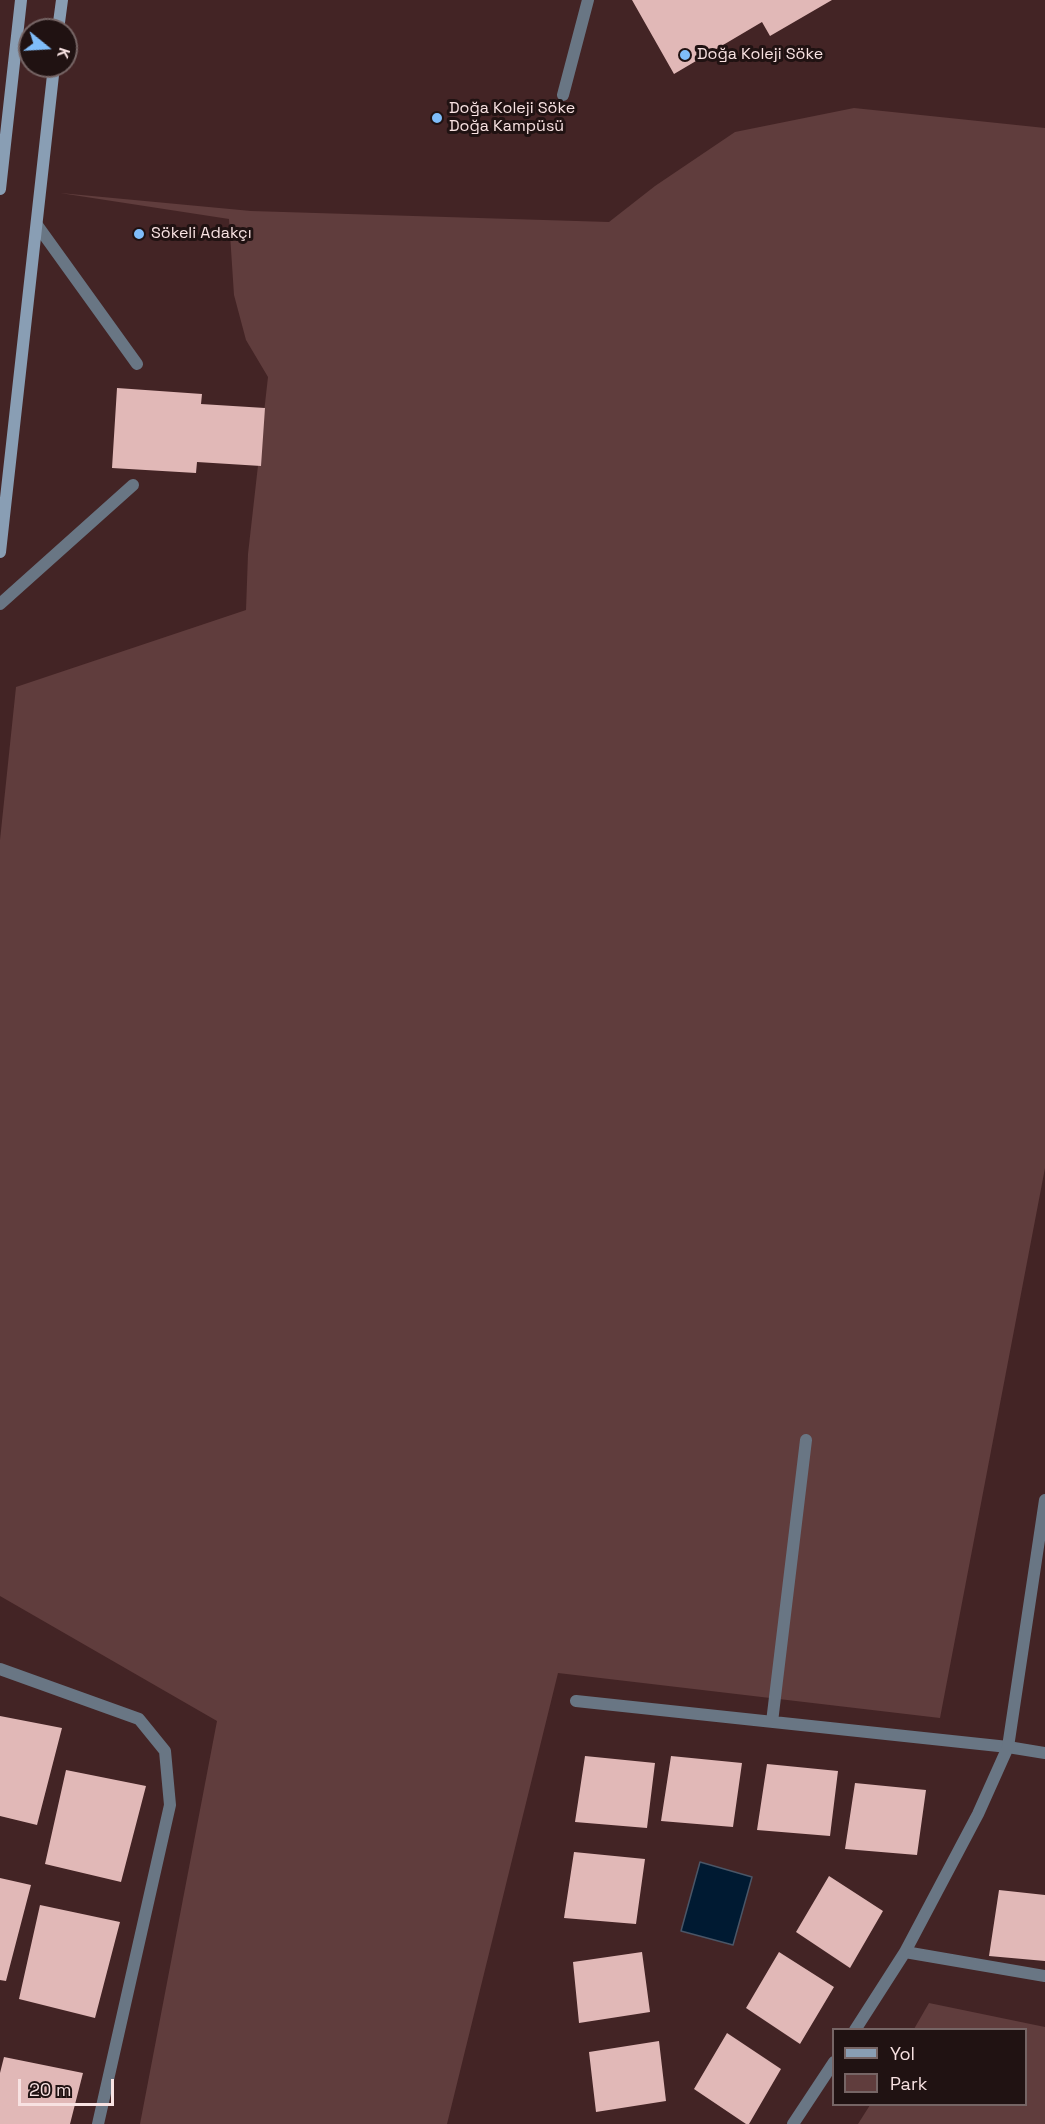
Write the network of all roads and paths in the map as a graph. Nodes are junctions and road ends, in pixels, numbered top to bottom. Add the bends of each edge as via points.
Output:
1 (21, 0) edge
2 (62, 0) edge
3 (588, 0) edge
4 (60, 18) edge
5 (53, 78) edge
6 (563, 95) dead end
7 (0, 189) edge
8 (37, 225) junction
9 (137, 364) dead end
10 (133, 485) dead end
11 (0, 552) edge
12 (0, 604) edge
13 (806, 1440) dead end
14 (1045, 1500) edge
15 (0, 1669) edge
16 (576, 1701) dead end
17 (772, 1722) junction
18 (1008, 1747) junction
19 (1045, 1754) edge
20 (905, 1952) junction
21 (1045, 1976) edge
22 (856, 2028) edge
23 (832, 2065) edge
24 (98, 2124) edge
25 (793, 2124) edge

1 - 7 main road
2 - 4 main road
3 - 6 street
5 - 8 main road
8 - 9 street
8 - 11 main road
10 - 12 street
13 - 17 street
14 - 18 street
15 - 24 street via 139,1719 165,1750 170,1804
16 - 17 street
17 - 18 street
18 - 19 street
18 - 20 street via 978,1814
20 - 21 street
20 - 22 street
23 - 25 street

